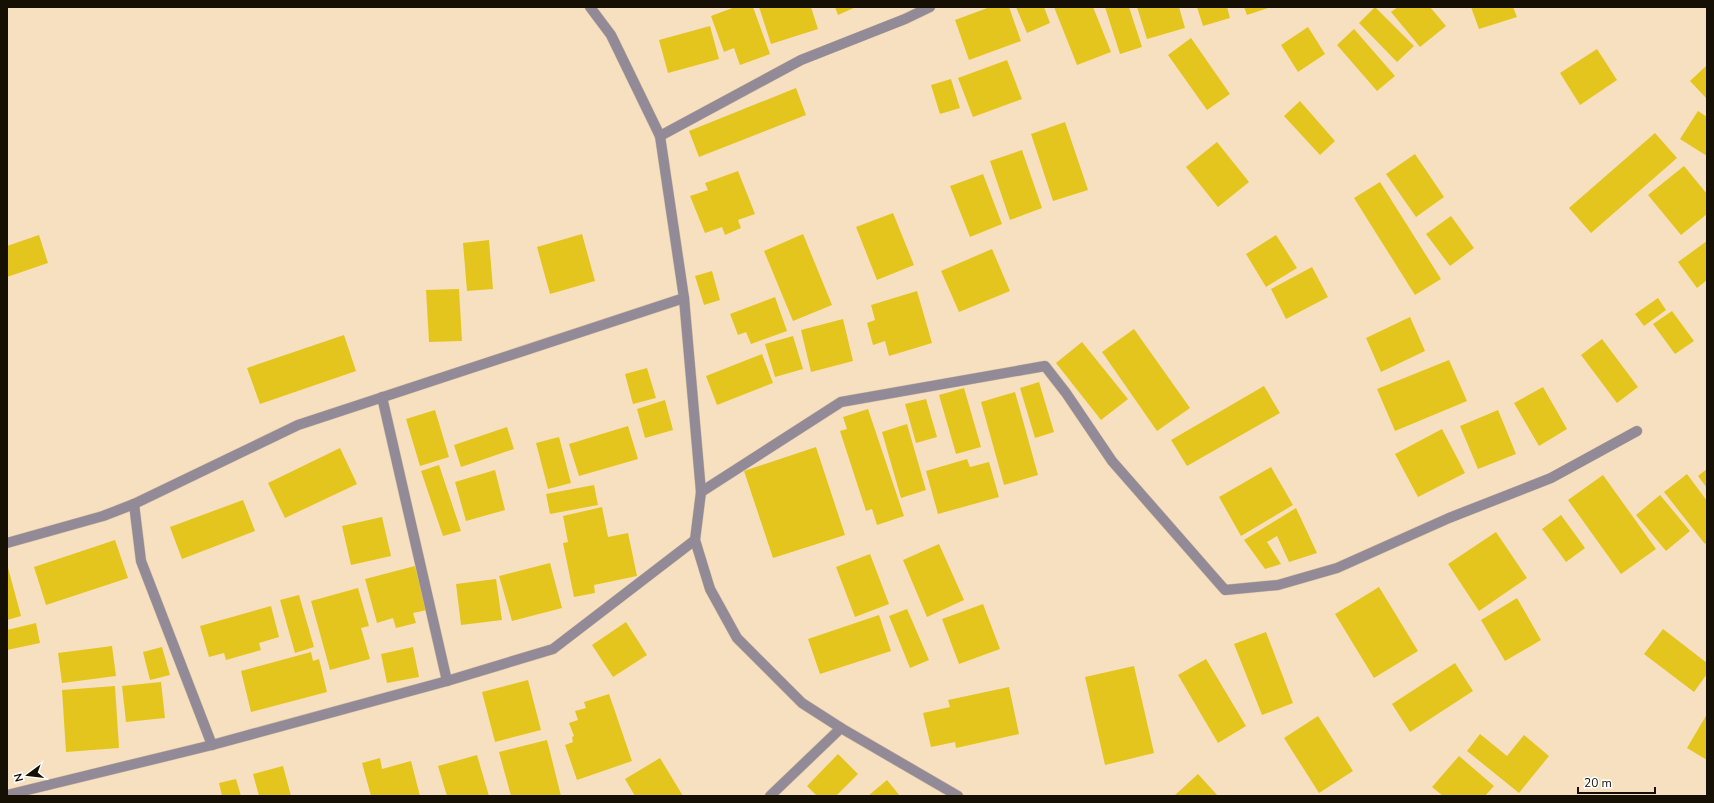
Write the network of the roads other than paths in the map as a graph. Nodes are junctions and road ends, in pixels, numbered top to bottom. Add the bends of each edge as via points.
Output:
1 (590, 7) edge
2 (930, 7) edge
3 (660, 136) junction
4 (684, 298) junction
5 (382, 397) junction
6 (1637, 431) dead end
7 (701, 492) junction
8 (134, 504) junction
9 (696, 540) junction
10 (7, 543) edge
11 (447, 681) junction
12 (841, 728) junction
13 (212, 745) junction
14 (7, 795) edge
15 (770, 796) edge
16 (958, 796) edge

1 - 3 street via 611,35
2 - 3 street via 801,60
3 - 4 street
4 - 5 street
4 - 7 street
5 - 8 street via 298,425
5 - 11 street
6 - 7 street via 1551,478 1449,518 1337,568 1278,585 1224,590 1112,461 1066,392 1045,366 841,402
7 - 9 street
8 - 10 street via 103,516
8 - 13 street via 141,561
9 - 11 street via 553,649
9 - 12 street via 710,589 738,638 802,704
11 - 13 street
12 - 15 street
12 - 16 street
13 - 14 street

